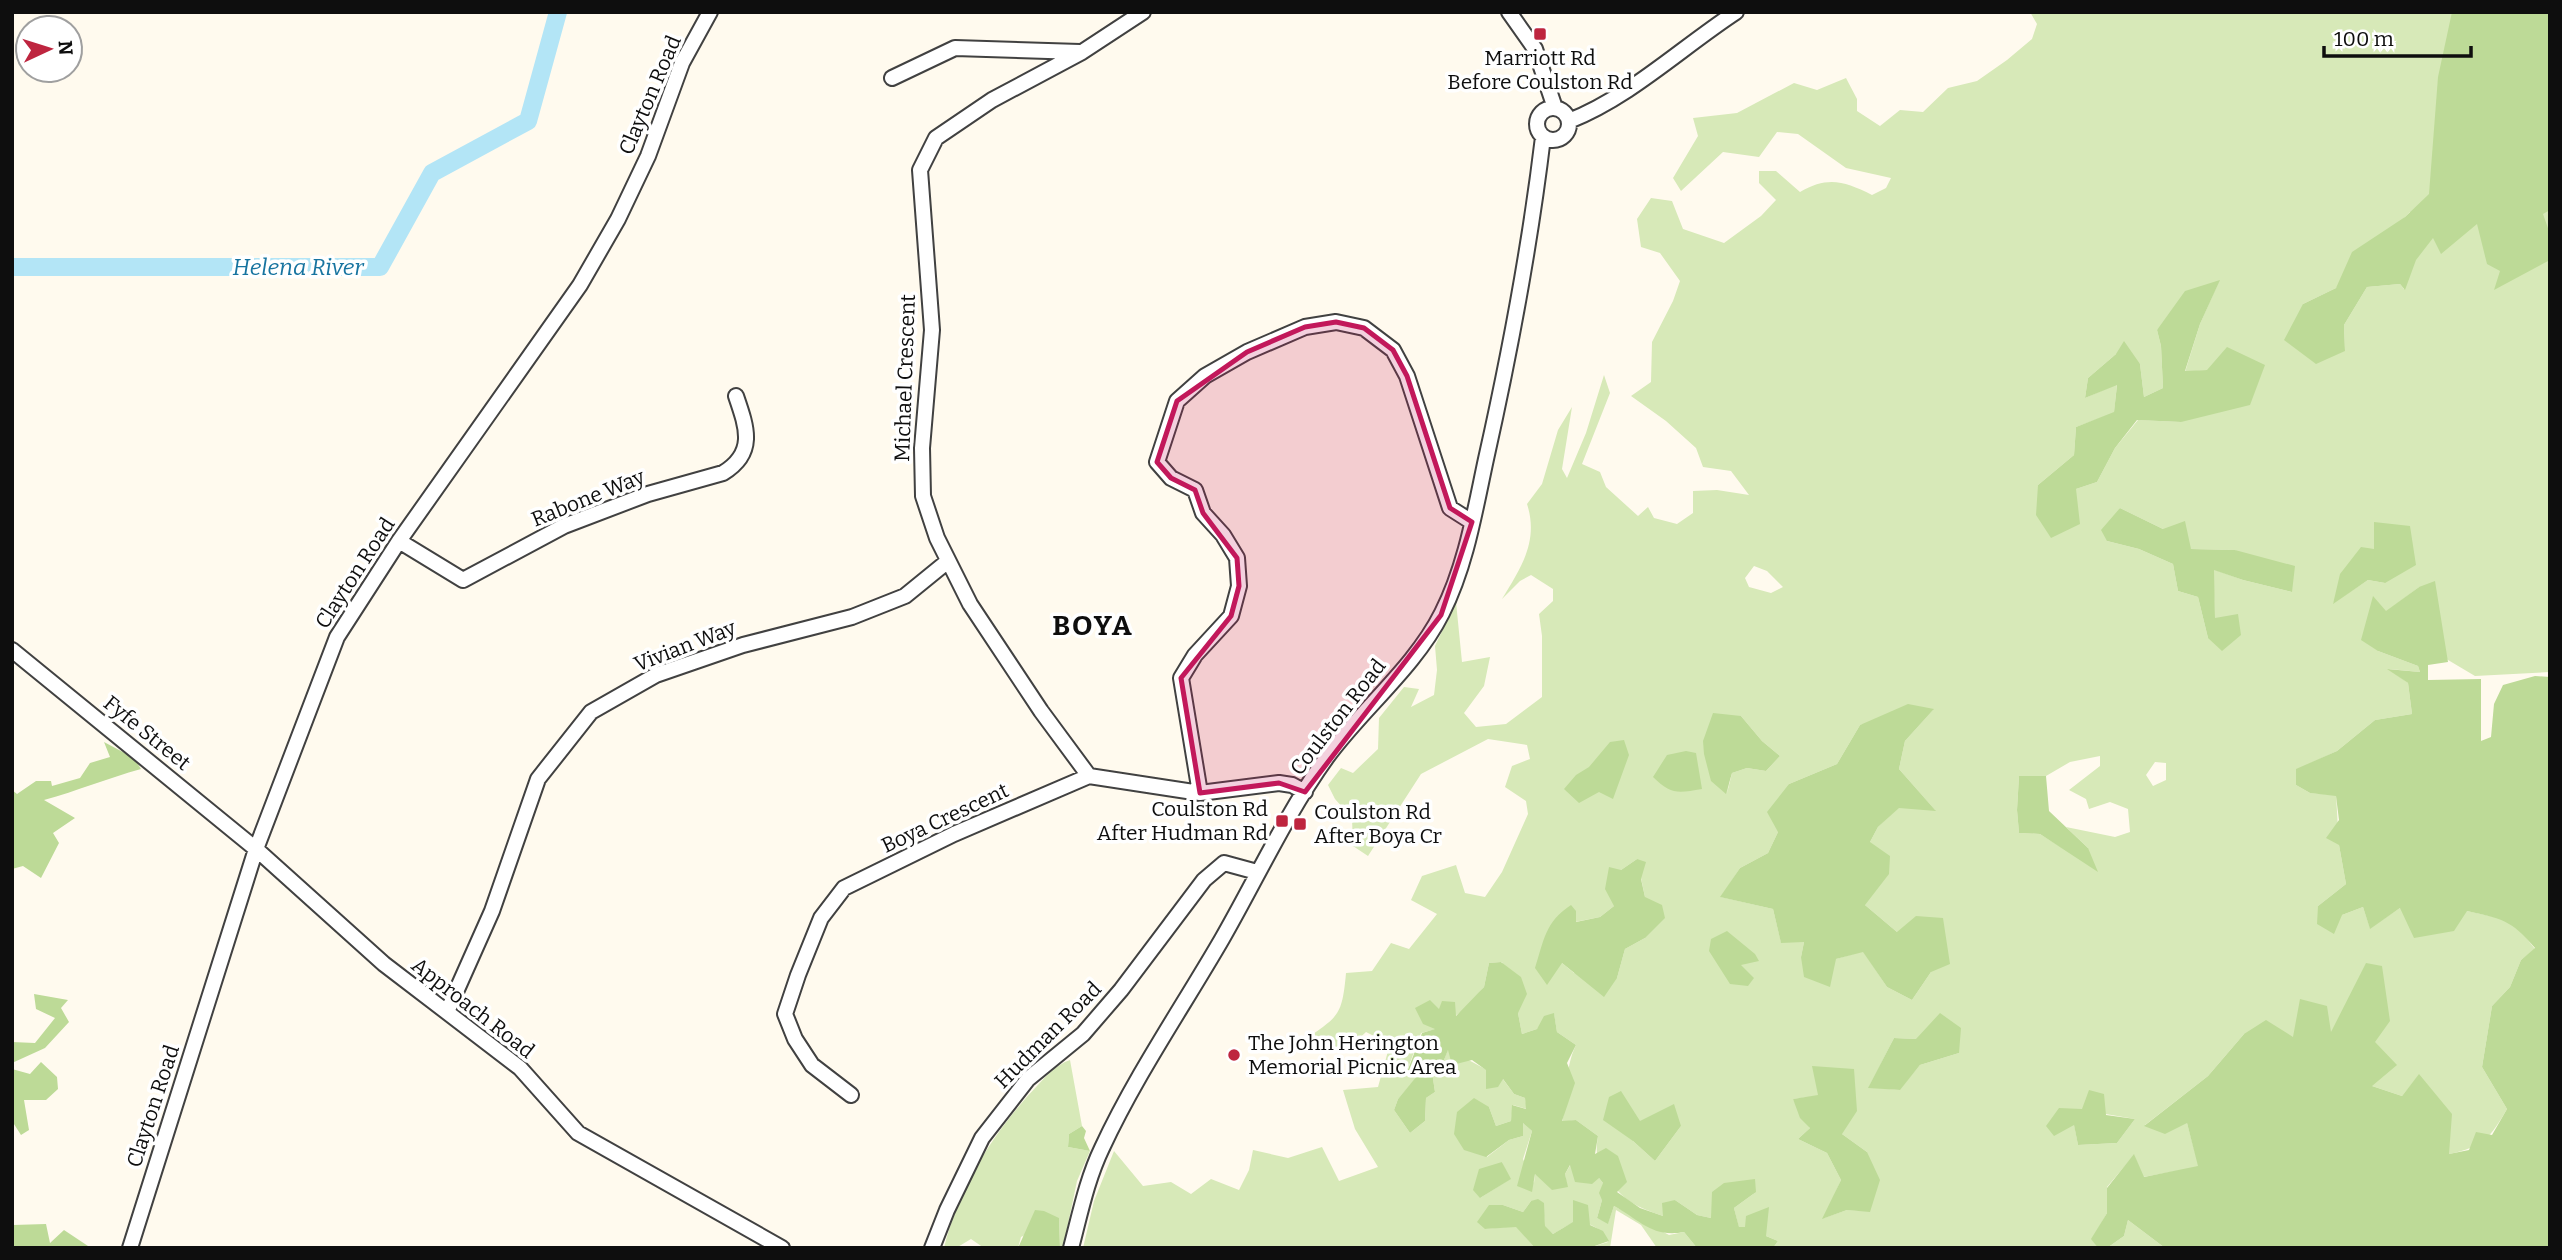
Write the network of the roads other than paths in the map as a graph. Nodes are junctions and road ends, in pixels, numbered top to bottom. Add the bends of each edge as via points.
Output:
1 (710, 12) edge
2 (1143, 12) edge
3 (1509, 12) edge
4 (1737, 12) edge
5 (1082, 52) junction
6 (892, 78) dead end
7 (1558, 114) junction
8 (1550, 138) junction
9 (736, 396) dead end
10 (1472, 522) junction
11 (399, 541) junction
12 (948, 561) junction
13 (12, 650) edge
14 (1089, 776) junction
15 (1306, 792) junction
16 (1200, 793) junction
17 (256, 849) junction
18 (1257, 872) junction
19 (447, 1012) junction
20 (851, 1095) dead end
21 (130, 1248) edge
22 (782, 1248) edge
23 (932, 1248) edge
24 (1071, 1248) edge

1 - 11 street, Clayton Road via 682,63 648,156 593,263
2 - 5 street, Michael Crescent
3 - 7 street via 1535,49
4 - 7 street via 1597,108
5 - 6 street via 956,48
5 - 12 street, Michael Crescent via 992,100 936,138 920,170 932,330 922,448 923,496
7 - 8 street, Coulston Road via 1567,133
7 - 8 street via 1537,122
8 - 10 street, Coulston Road via 1539,177 1514,335
9 - 11 street, Rabone Way via 747,443 742,457 723,473 648,494 564,526 463,580
10 - 15 street, Coulston Road via 1452,591 1430,635 1326,759
10 - 16 street via 1450,508 1407,376 1393,350 1364,328 1336,321 1305,327 1205,376 1177,401 1157,462 1171,478 1195,490 1203,513 1237,558 1239,586 1231,616 1195,655 1181,678
11 - 17 street, Clayton Road via 337,637
12 - 14 street, Michael Crescent via 970,604
12 - 19 street, Vivian Way via 905,596 852,617 743,645 656,675 591,712 538,779 492,911
13 - 17 street, Fyfe Street
14 - 16 street
14 - 20 street, Boya Crescent via 844,888 829,908 785,1014 813,1065
15 - 16 street via 1279,783
15 - 18 street, Coulston Road
17 - 19 street, Approach Road via 384,964
17 - 21 street, Clayton Road
18 - 23 street, Hudman Road via 1224,863 1204,880 1083,1034 1028,1079 982,1138
18 - 24 street, Coulston Road via 1101,1149
19 - 22 street, Approach Road via 520,1068 578,1133

